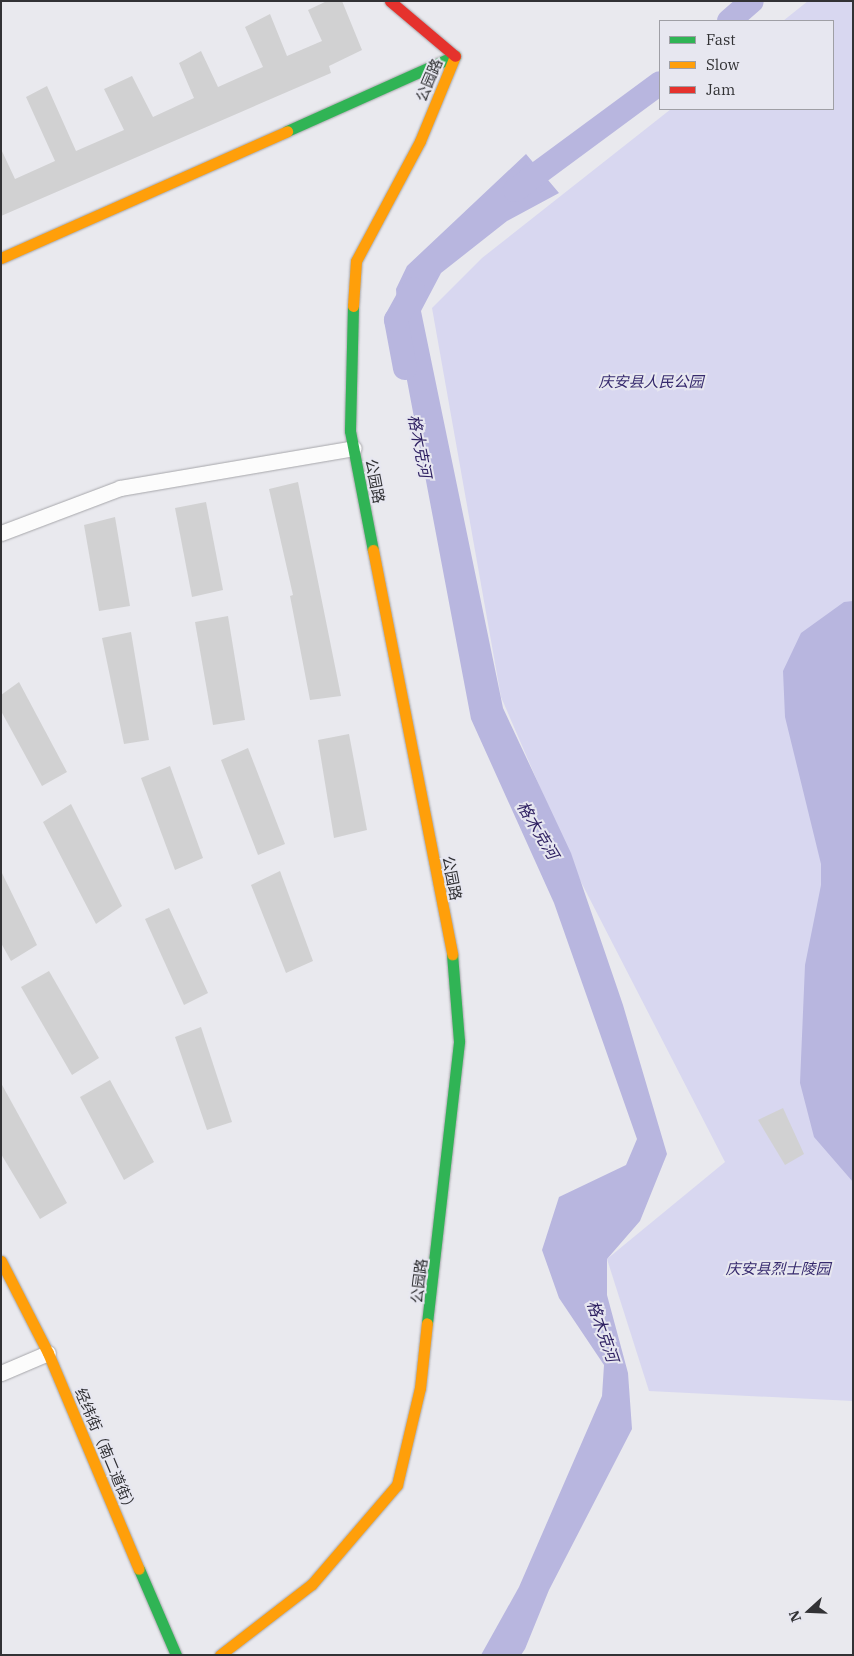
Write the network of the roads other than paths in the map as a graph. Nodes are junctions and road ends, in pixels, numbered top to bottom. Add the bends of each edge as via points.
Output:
1 (390, 1) edge
2 (455, 56) junction
3 (1, 258) edge
4 (354, 448) junction
5 (1, 533) edge
6 (1, 1261) edge
7 (48, 1353) junction
8 (1, 1373) edge
9 (176, 1655) edge
10 (220, 1655) edge

1 - 2 street
2 - 3 street
2 - 4 street, 公园路 via 420,141 356,261 350,431
4 - 5 street via 120,488
4 - 10 street, 公园路 via 454,966 459,1041 452,1120 420,1388 397,1485 312,1584
6 - 7 street, 经纬街（南二道街）
7 - 8 street
7 - 9 street, 经纬街（南二道街）

